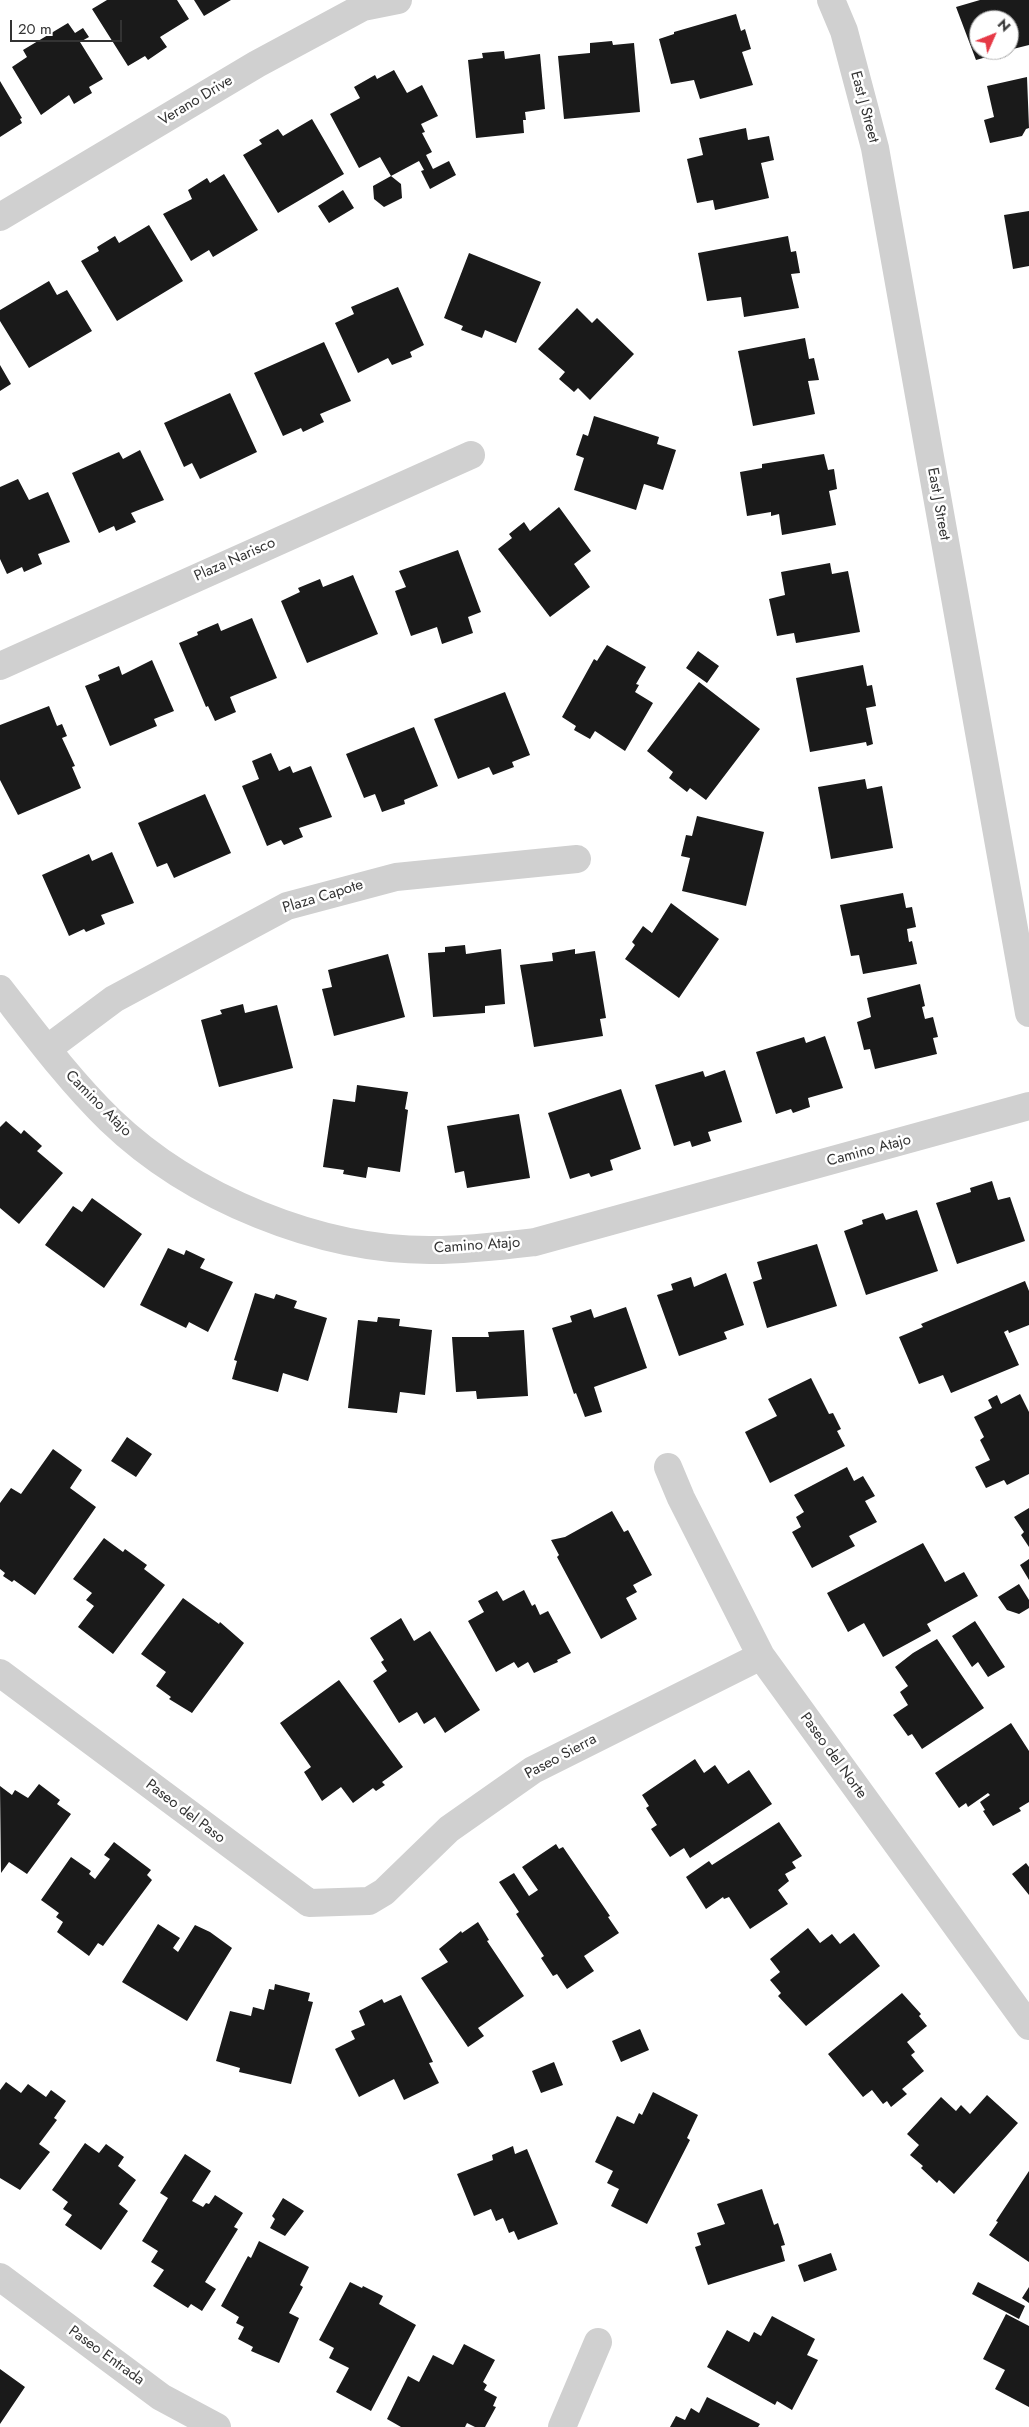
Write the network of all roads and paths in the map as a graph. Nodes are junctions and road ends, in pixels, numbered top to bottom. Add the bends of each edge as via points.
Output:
1 (398, 0) edge
2 (831, 0) edge
3 (0, 217) edge
4 (471, 455) dead end
5 (0, 666) edge
6 (577, 859) dead end
7 (0, 989) edge
8 (1029, 1013) edge
9 (47, 1050) junction
10 (1029, 1106) edge
11 (668, 1468) dead end
12 (761, 1656) junction
13 (0, 1673) edge
14 (384, 1892) joint
15 (1029, 2026) edge
16 (0, 2277) edge
17 (598, 2342) dead end
18 (217, 2427) edge
19 (562, 2427) edge

1 - 3 street, Verano Drive via 362,6 257,64
2 - 8 street, East J Street via 844,31 875,148
4 - 5 street, Plaza Narisco
6 - 9 street, Plaza Capote via 396,877 287,906 114,999
7 - 9 street, Camino Atajo
9 - 10 street, Camino Atajo via 111,1121 164,1162 230,1201 278,1222 328,1237 379,1246 432,1250 484,1249 535,1242
11 - 12 street, Paseo del Norte
12 - 14 street, Paseo Sierra via 533,1770 449,1830
12 - 15 street, Paseo del Norte
13 - 14 street, Paseo del Paso via 309,1903 369,1901
16 - 18 street, Paseo Entrada via 161,2397
17 - 19 street

